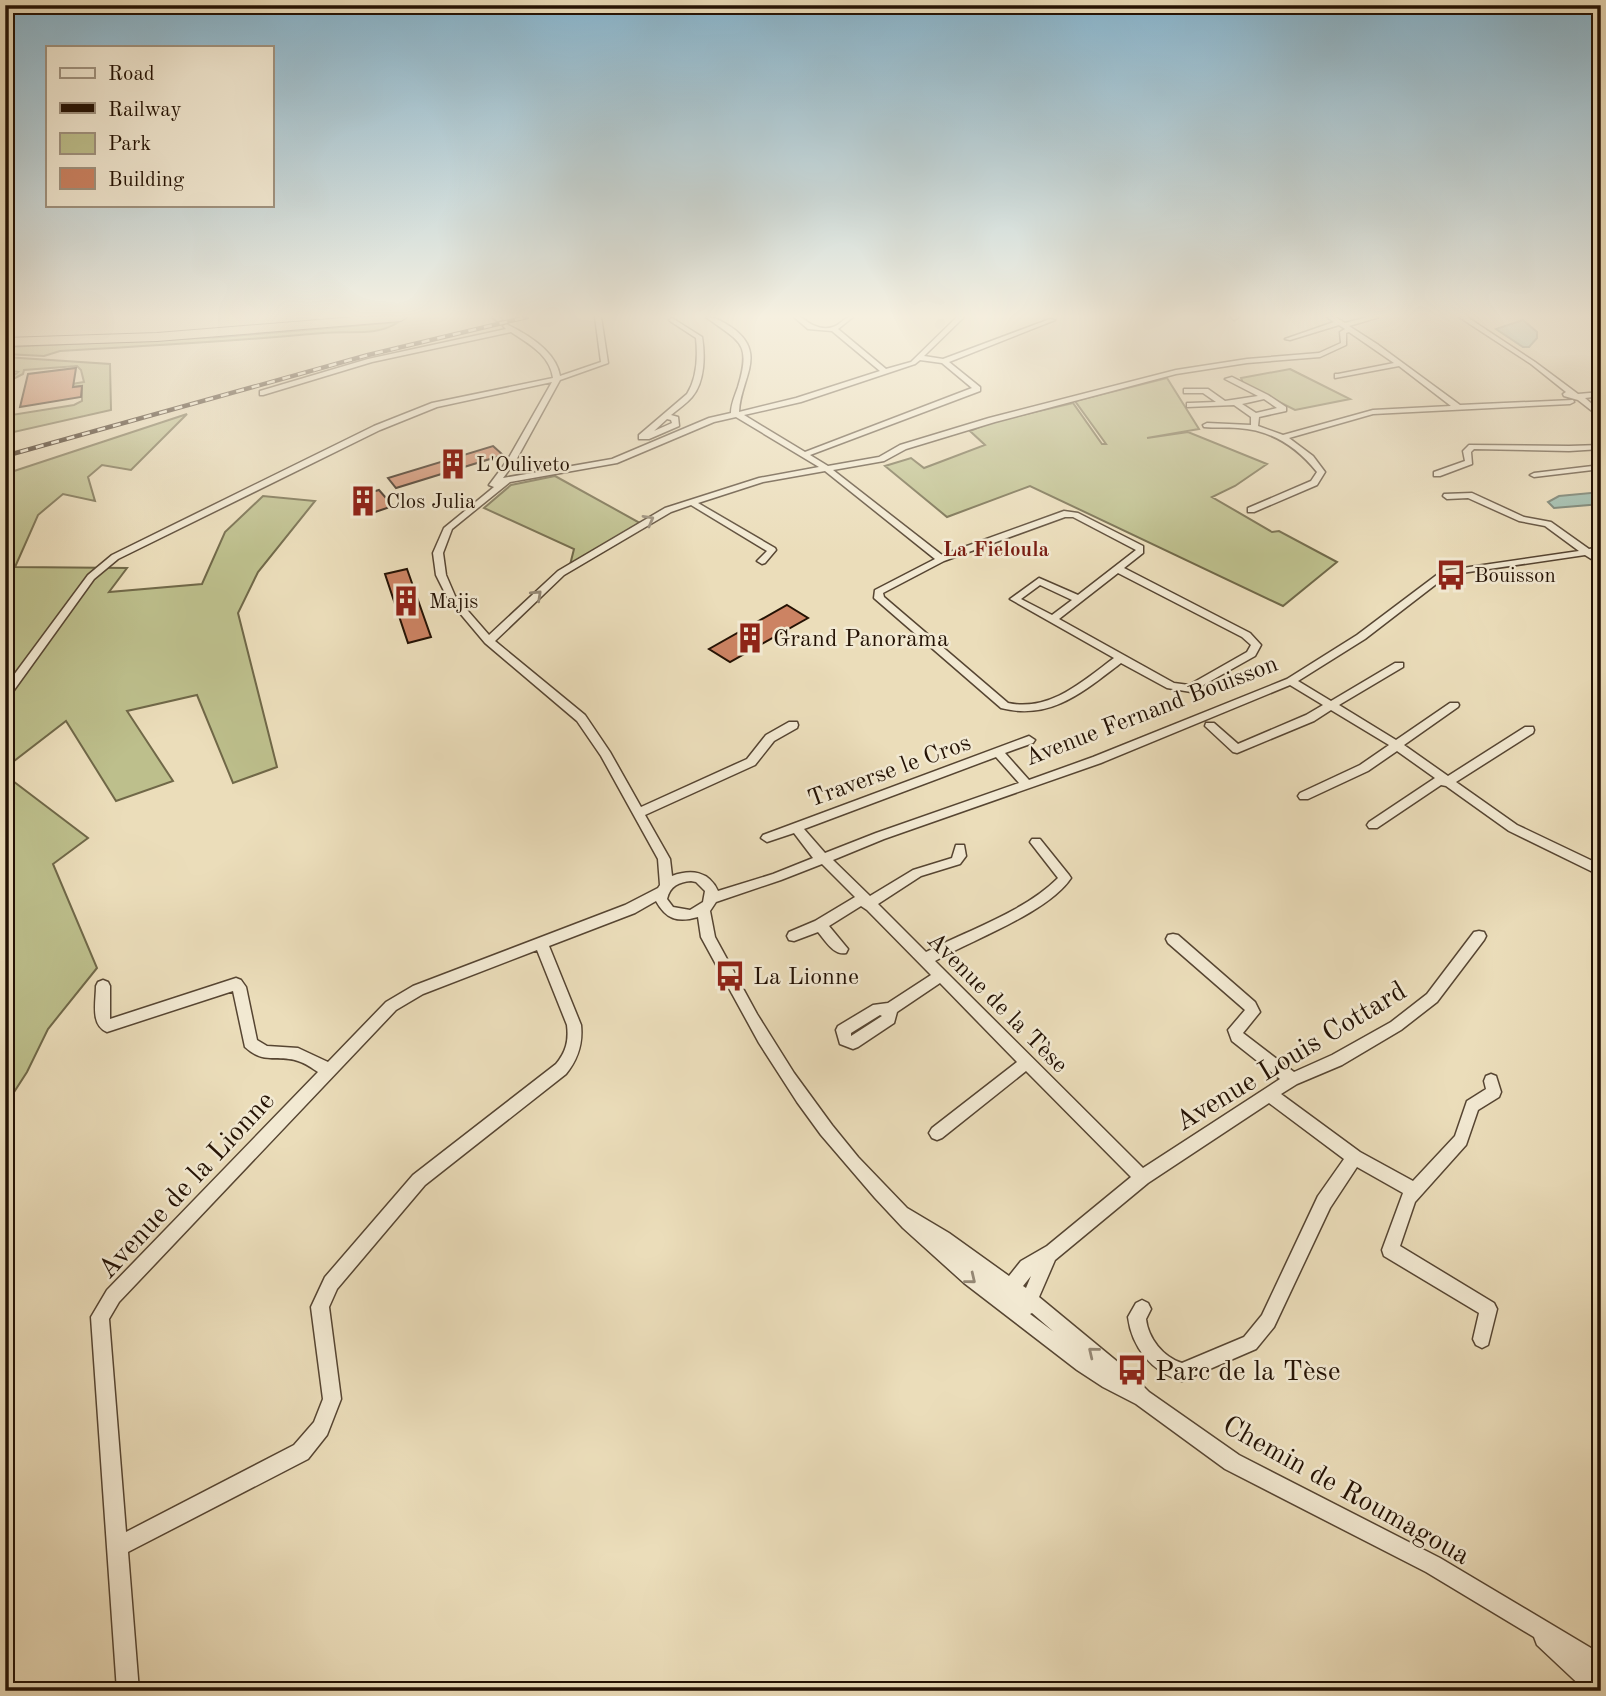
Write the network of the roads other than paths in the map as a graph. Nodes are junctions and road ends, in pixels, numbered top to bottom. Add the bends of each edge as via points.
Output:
1 (477, 396) edge
2 (547, 396) edge
3 (689, 396) edge
4 (739, 396) edge
5 (810, 396) edge
6 (958, 396) edge
7 (1083, 396) edge
8 (1213, 396) edge
9 (1443, 396) edge
10 (1561, 396) joint
11 (1573, 396) edge
12 (1590, 396) edge
13 (1265, 397) joint
14 (1576, 399) junction
15 (1548, 402) junction
16 (1225, 404) junction
17 (1236, 404) junction
18 (1190, 405) dead end
19 (1460, 409) junction
20 (736, 414) junction
21 (1599, 414) edge
22 (665, 416) junction
23 (1255, 421) junction
24 (1207, 425) dead end
25 (642, 437) junction
26 (1283, 437) junction
27 (647, 447) junction
28 (1601, 447) edge
29 (806, 454) junction
30 (824, 467) junction
31 (1601, 467) edge
32 (1437, 474) dead end
33 (1534, 475) dead end
34 (508, 477) junction
35 (1447, 496) dead end
36 (694, 504) junction
37 (1251, 510) dead end
38 (1601, 551) edge
39 (1587, 552) junction
40 (941, 559) junction
41 (762, 561) dead end
42 (1601, 562) edge
43 (1118, 569) junction
44 (1079, 599) junction
45 (1053, 619) junction
46 (489, 641) junction
47 (1121, 658) junction
48 (1399, 665) dead end
49 (1291, 681) junction
50 (5, 695) edge
51 (1332, 705) junction
52 (1454, 705) dead end
53 (793, 725) dead end
54 (1210, 726) dead end
55 (1528, 730) dead end
56 (1029, 740) dead end
57 (1395, 744) junction
58 (998, 752) junction
59 (1448, 782) junction
60 (1026, 783) junction
61 (1304, 796) dead end
62 (638, 813) junction
63 (1373, 825) dead end
64 (796, 827) junction
65 (767, 838) dead end
66 (1036, 842) dead end
67 (960, 848) dead end
68 (823, 858) junction
69 (664, 859) junction
70 (1601, 871) edge
71 (691, 876) junction
72 (708, 884) junction
73 (743, 886) junction
74 (664, 889) junction
75 (712, 898) junction
76 (865, 902) junction
77 (630, 909) junction
78 (703, 910) junction
79 (668, 911) junction
80 (684, 916) junction
81 (820, 925) junction
82 (794, 936) dead end
83 (1479, 936) dead end
84 (708, 937) junction
85 (1173, 939) dead end
86 (541, 943) junction
87 (841, 949) dead end
88 (924, 960) junction
89 (940, 976) junction
90 (103, 986) dead end
91 (890, 1009) dead end
92 (1027, 1062) junction
93 (329, 1071) junction
94 (1292, 1079) junction
95 (1491, 1080) dead end
96 (1270, 1095) junction
97 (937, 1133) dead end
98 (1354, 1157) junction
99 (1142, 1178) junction
100 (1415, 1191) junction
101 (1048, 1256) junction
102 (1005, 1294) junction
103 (1030, 1301) junction
104 (1142, 1309) dead end
105 (1020, 1318) junction
106 (1482, 1339) dead end
107 (1143, 1398) junction
108 (119, 1546) junction
109 (1528, 1623) junction
110 (1601, 1666) edge
111 (1601, 1690) edge
112 (128, 1691) edge

1 - 50 street via 435,405 337,446 137,545 91,577
2 - 34 street via 511,462
3 - 22 street
4 - 20 street
5 - 20 street
6 - 29 street
7 - 30 street via 904,447 881,459
8 - 16 street
9 - 19 street
10 - 14 street
10 - 15 street
11 - 14 street
12 - 14 street
13 - 17 street
13 - 23 street via 1283,409
14 - 15 street
14 - 21 street
15 - 19 street
16 - 17 street
16 - 18 street
17 - 23 street
19 - 26 street via 1366,413
20 - 27 street
20 - 29 street
22 - 25 street
22 - 25 street via 676,419 676,424
23 - 24 street
23 - 26 street
25 - 27 street
26 - 37 street via 1317,465 1320,478
27 - 34 street via 614,461
28 - 32 street via 1554,451 1525,445 1472,447 1467,450 1470,458 1466,464
29 - 30 street
30 - 36 street via 756,481
30 - 40 street
31 - 33 street
34 - 46 street via 448,528 439,553 438,566 452,597
35 - 39 street via 1469,495 1522,519 1548,524
36 - 41 street via 772,550
46 -> 36 street via 561,573 650,519
38 - 39 street, Avenue Fernand Bouisson
39 - 42 street
39 - 49 street, Avenue Fernand Bouisson via 1445,573 1361,637
40 - 43 street via 1070,514 1140,548
40 - 47 street via 878,592 879,598 1005,706 1024,711 1057,701
43 - 44 street
43 - 47 street via 1246,635 1256,645 1251,654 1191,689 1171,685
44 - 45 street
44 - 45 street via 1039,581 1015,599
45 - 47 street
46 - 62 street via 581,718
48 - 51 street
49 - 51 street
49 - 60 street, Avenue Fernand Bouisson via 1097,760
51 - 54 street via 1237,749
51 - 57 street
52 - 57 street
53 - 62 street via 769,738 751,762
55 - 59 street
56 - 58 street, Traverse le Cros
57 - 59 street
57 - 61 street via 1364,768
58 - 60 street, Traverse le Cros
58 - 64 street, Traverse le Cros
59 - 63 street via 1438,782
59 - 70 street via 1513,828
60 - 68 street, Avenue Fernand Bouisson
62 - 69 street
64 - 65 street, Traverse le Cros
64 - 68 street, Traverse le Cros
66 - 88 street via 1065,878 1060,885
67 - 76 street via 956,861 917,873
68 - 73 street, Avenue Fernand Bouisson
68 - 76 street, Avenue de la Tèse
69 - 71 street
69 - 74 street
71 - 72 street
71 - 74 street
72 - 73 street, Avenue Fernand Bouisson
72 - 75 street
73 - 75 street, Avenue Fernand Bouisson
74 - 77 street, Avenue de la Lionne
74 - 79 street via 663,906
75 - 78 street
76 - 81 street
76 - 88 street, Avenue de la Tèse
77 - 79 street, Avenue de la Lionne
77 - 86 street, Avenue de la Lionne
78 - 80 street
78 - 84 street, Chemin de Roumagoua
79 - 80 street
80 - 84 street, Chemin de Roumagoua
81 - 82 street
81 - 87 street
83 - 94 street, Avenue Louis Cottard via 1432,998 1396,1026 1337,1060
84 - 102 street, Chemin de Roumagoua via 801,1096 853,1161 934,1248
85 - 94 street via 1250,1006 1252,1012 1236,1030 1237,1037
86 - 93 street, Avenue de la Lionne via 403,998
86 - 108 street via 574,1025 576,1039 570,1058 419,1180 331,1283 320,1307 332,1385 321,1429 301,1452
88 - 89 street, Avenue de la Tèse
89 - 91 street
89 - 92 street, Avenue de la Tèse
90 - 93 street via 103,1022 107,1026 236,984 250,1043 256,1049 265,1054 302,1055
92 - 97 street
92 - 99 street, Avenue de la Tèse
93 - 108 street, Avenue de la Lionne via 113,1296 100,1317
94 - 96 street, Avenue Louis Cottard
95 - 100 street via 1494,1092 1472,1106 1461,1140
96 - 98 street
96 - 99 street, Avenue Louis Cottard
98 - 100 street
98 - 104 street via 1324,1202 1268,1321 1250,1343 1182,1372 1174,1371 1141,1339 1136,1317
99 - 101 street, Avenue Louis Cottard
100 - 106 street via 1390,1250 1488,1310
101 - 102 street, Avenue Louis Cottard via 1027,1267
101 - 103 street, Avenue Louis Cottard
102 - 103 street, Chemin de Roumagoua
102 - 105 street, Chemin de Roumagoua
103 - 105 street
107 -> 103 street, Chemin de Roumagoua
105 - 107 street, Chemin de Roumagoua via 1114,1385
107 - 109 street, Chemin de Roumagoua via 1232,1462 1433,1565
108 - 112 street, Avenue de la Lionne
109 - 110 street, Chemin de Roumagoua
109 - 111 street, Chemin de Roumagoua

